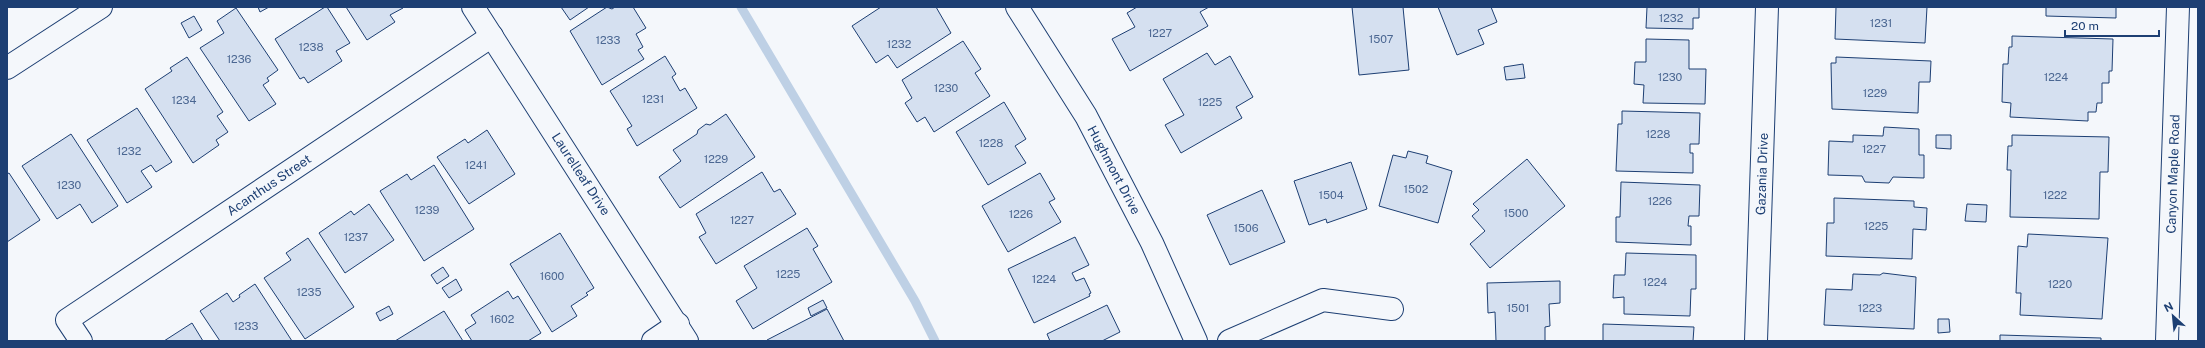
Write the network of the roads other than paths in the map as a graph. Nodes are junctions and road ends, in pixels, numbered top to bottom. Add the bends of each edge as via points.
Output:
1 (101, 7) edge
2 (473, 7) edge
3 (1017, 7) edge
4 (1768, 7) edge
5 (2178, 7) edge
6 (492, 36) junction
7 (7, 68) edge
8 (1392, 309) dead end
9 (682, 332) edge
10 (81, 341) edge
11 (653, 341) edge
12 (1196, 341) edge
13 (1229, 341) edge
14 (1756, 341) edge
15 (2167, 341) edge

1 - 7 street
2 - 6 street, Laurelleaf Drive
3 - 12 street, Hughmont Drive via 1086,116 1152,243
4 - 14 street, Gazania Drive
5 - 15 street, Canyon Maple Road
6 - 9 street, Laurelleaf Drive
6 - 10 street, Acanthus Street via 67,320
8 - 13 street via 1322,300
9 - 11 street

